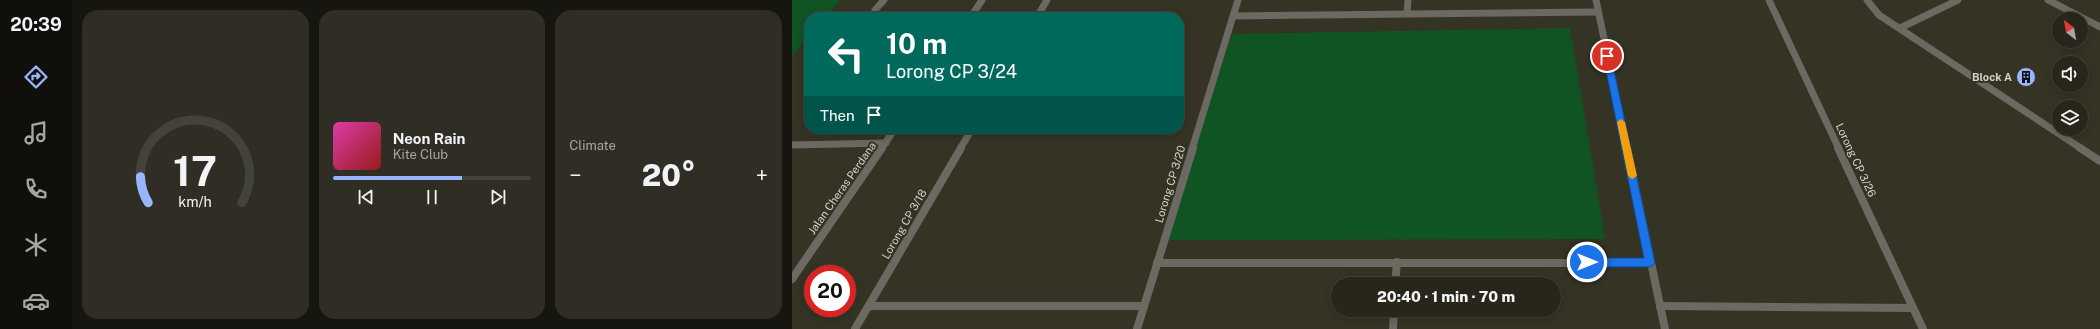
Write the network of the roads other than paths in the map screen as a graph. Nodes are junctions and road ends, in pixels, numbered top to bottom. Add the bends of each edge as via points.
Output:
1 (884, 0) edge
2 (982, 0) edge
3 (1047, 0) edge
4 (1238, 0) edge
5 (1408, 0) edge
6 (1596, 0) edge
7 (1769, 0) edge
8 (1867, 0) edge
9 (1958, 0) edge
10 (2048, 0) edge
11 (875, 10) dead end
12 (974, 12) edge
13 (1040, 12) edge
14 (1598, 12) junction
15 (1407, 13) junction
16 (1234, 16) junction
17 (1900, 28) junction
18 (2100, 28) edge
19 (892, 134) edge
20 (969, 134) edge
21 (886, 143) junction
22 (792, 145) edge
23 (2100, 161) edge
24 (1397, 262) junction
25 (1157, 263) junction
26 (1650, 263) junction
27 (1396, 277) edge
28 (792, 279) edge
29 (869, 306) junction
30 (1144, 306) junction
31 (1660, 306) junction
32 (1913, 308) junction
33 (1394, 317) edge
34 (855, 329) edge
35 (1137, 329) edge
36 (1393, 329) edge
37 (1664, 329) edge
38 (1923, 329) edge

1 - 11 street
2 - 12 street
3 - 13 street
4 - 16 street, Lorong CP 3/20
5 - 15 street
6 - 14 street
7 - 32 street, Lorong CP 3/26
8 - 17 street via 1879,15
9 - 17 street
10 - 18 street
14 - 15 street
14 - 26 street
15 - 16 street
16 - 25 street, Lorong CP 3/20
17 - 23 street
19 - 21 street, Jalan Cheras Perdana
20 - 29 street, Lorong CP 3/18
21 - 22 street
21 - 28 street, Jalan Cheras Perdana
24 - 25 street
24 - 26 street
24 - 27 street
25 - 30 street, Lorong CP 3/20
26 - 31 street
29 - 30 street
29 - 34 street, Lorong CP 3/18
30 - 35 street, Lorong CP 3/20
31 - 32 street
31 - 37 street
32 - 38 street, Lorong CP 3/26
33 - 36 street

